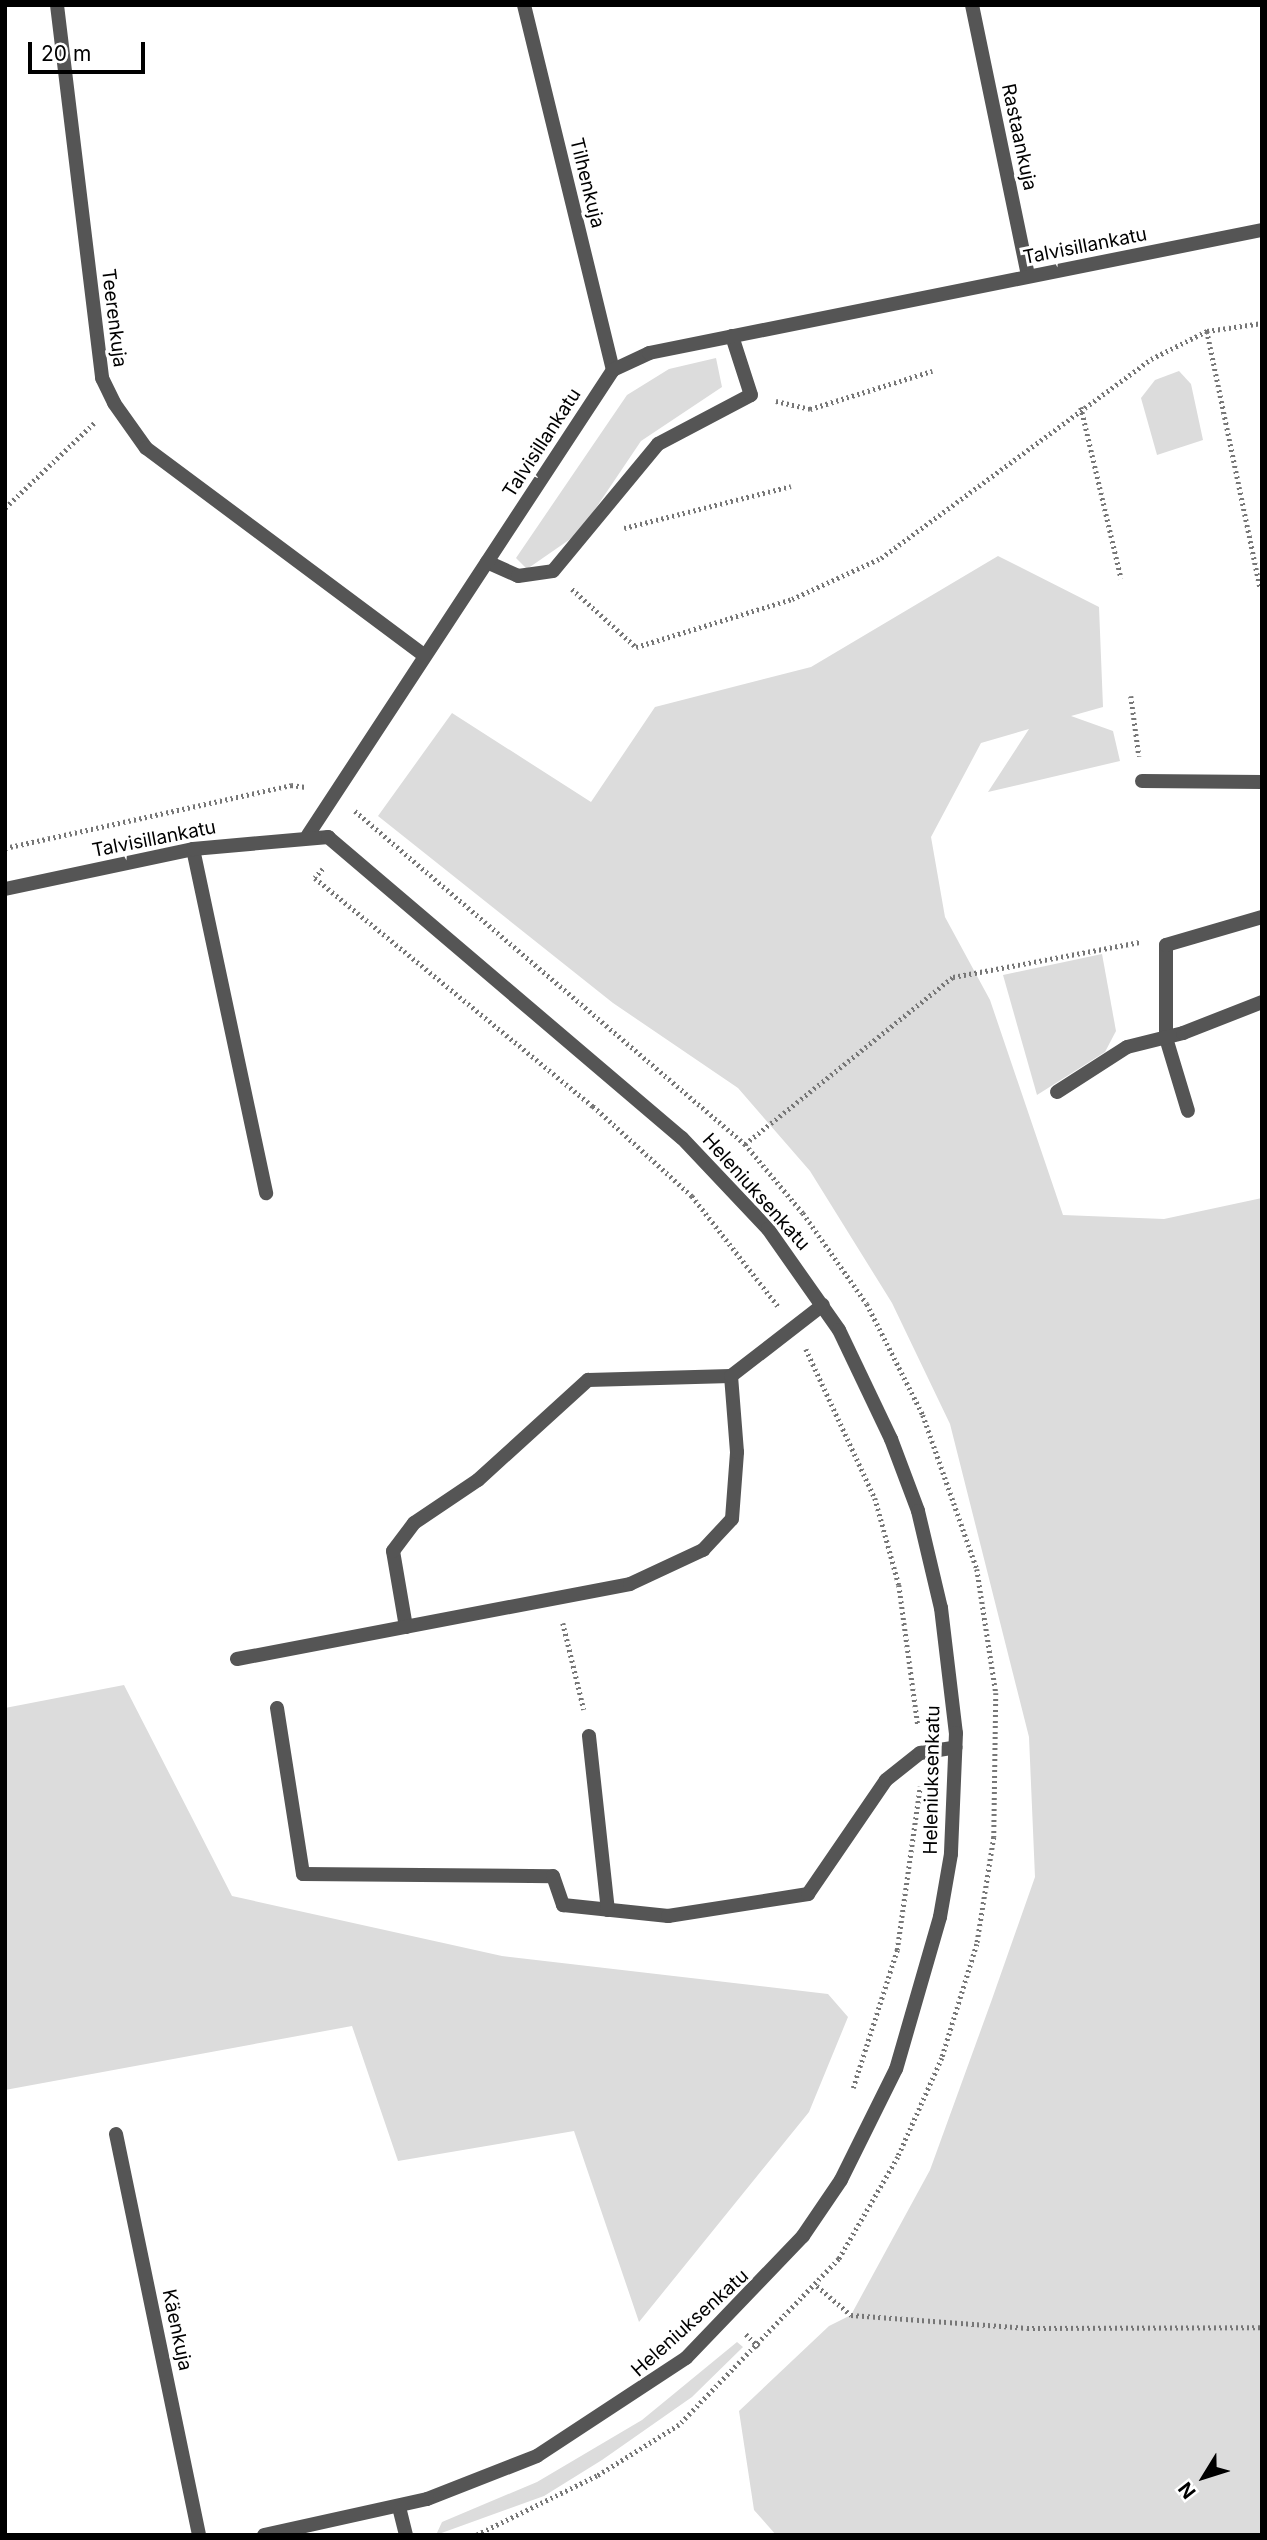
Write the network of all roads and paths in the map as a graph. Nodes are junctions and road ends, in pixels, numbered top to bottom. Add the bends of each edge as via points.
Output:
1 (57, 5) edge
2 (524, 5) edge
3 (972, 5) edge
4 (1262, 230) edge
5 (1028, 276) junction
6 (1262, 323) edge
7 (1208, 331) junction
8 (732, 336) junction
9 (613, 370) junction
10 (932, 371) dead end
11 (751, 395) junction
12 (114, 403) junction
13 (1081, 407) junction
14 (791, 486) dead end
15 (5, 508) edge
16 (583, 539) junction
17 (487, 562) junction
18 (553, 572) junction
19 (1121, 578) dead end
20 (1260, 587) dead end
21 (422, 654) junction
22 (1131, 696) dead end
23 (1142, 781) joint
24 (1262, 782) edge
25 (330, 797) junction
26 (309, 835) junction
27 (5, 848) edge
28 (192, 849) junction
29 (5, 889) edge
30 (1262, 917) edge
31 (1166, 945) junction
32 (1262, 1002) edge
33 (1166, 1038) junction
34 (1057, 1092) dead end
35 (1188, 1111) dead end
36 (745, 1144) junction
37 (267, 1193) dead end
38 (823, 1305) junction
39 (731, 1376) junction
40 (406, 1627) junction
41 (566, 1634) dead end
42 (237, 1659) dead end
43 (277, 1708) dead end
44 (589, 1736) joint
45 (956, 1747) junction
46 (608, 1910) junction
47 (116, 2134) dead end
48 (817, 2286) junction
49 (1262, 2327) edge
50 (399, 2507) junction
51 (199, 2535) edge
52 (264, 2535) edge
53 (406, 2535) edge
54 (477, 2535) edge

1 - 12 street, Teerenkuja via 102,377
2 - 9 street, Tilhenkuja
3 - 5 street, Rastaankuja
4 - 5 street, Talvisillankatu
5 - 8 street, Talvisillankatu
6 - 7 path
7 - 13 path via 1151,359
7 - 20 path
8 - 9 street, Talvisillankatu via 649,353
8 - 11 street
9 - 17 street, Talvisillankatu
10 - 11 path via 810,409
11 - 16 street via 657,444
12 - 15 path
12 - 21 street, Teerenkuja via 146,448
13 - 18 path via 881,558 792,599 636,647
13 - 19 path
14 - 16 path
16 - 18 street
17 - 18 street via 518,576
17 - 21 street, Talvisillankatu
21 - 25 street, Talvisillankatu
22 - 23 path
23 - 24 street
25 - 26 street, Talvisillankatu
25 - 27 path via 291,785
25 - 36 path via 368,818
26 - 28 street, Talvisillankatu
26 - 38 street, Heleniuksenkatu via 328,836 682,1138 768,1229
28 - 29 street, Talvisillankatu
28 - 37 street
30 - 31 street
31 - 33 street
31 - 36 path via 1135,941 953,978
32 - 33 street
33 - 34 street via 1126,1047
33 - 35 street
36 - 48 path via 867,1304 923,1415 977,1569 996,1693 994,1837 973,1956 942,2058 898,2157
38 - 39 street
38 - 45 street, Heleniuksenkatu via 891,1439 918,1511 941,1608
39 - 40 street via 588,1380 478,1480 414,1523 393,1551
39 - 40 street via 737,1451 732,1519 703,1550 630,1584
40 - 42 street
41 - 44 path
43 - 46 street via 303,1874 553,1876 563,1905
44 - 46 street
45 - 46 street via 920,1753 886,1780 808,1894 668,1916
45 - 50 street, Heleniuksenkatu via 951,1854 916,2012 870,2127 803,2236 730,2318 614,2411 537,2456
47 - 51 street, Käenkuja
48 - 49 path via 850,2315 1027,2328
48 - 54 path via 679,2425 575,2488
50 - 52 street, Heleniuksenkatu
50 - 53 street

